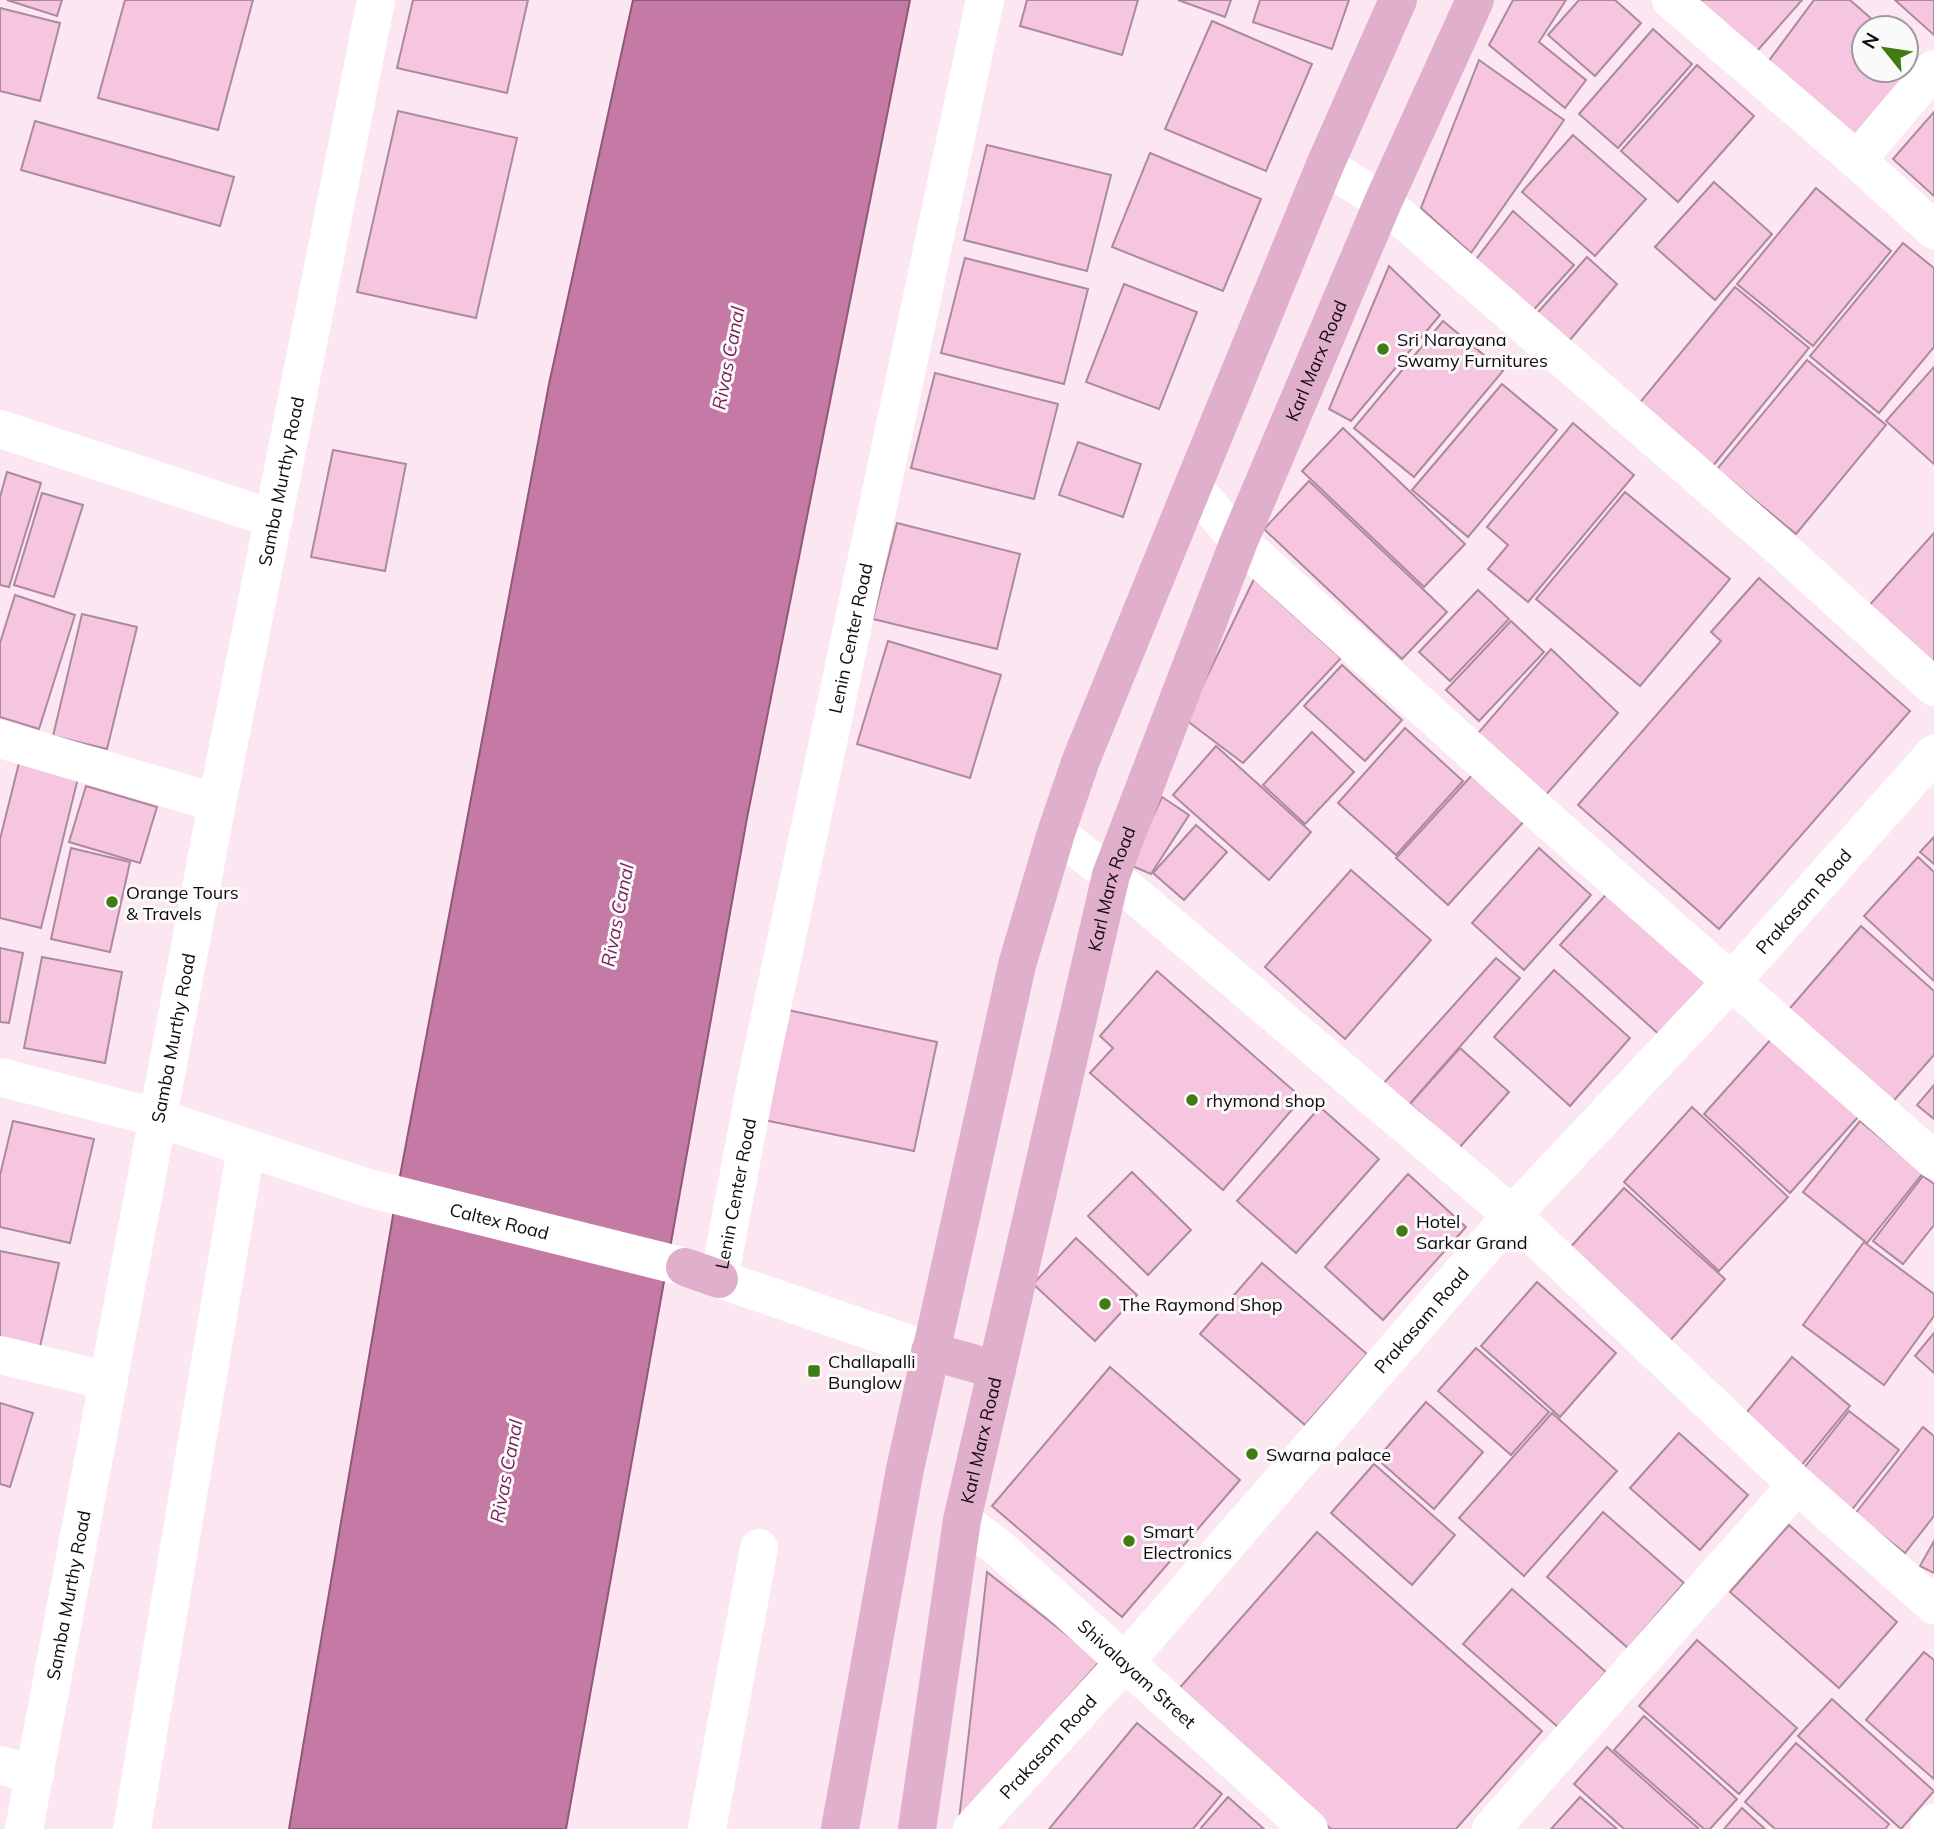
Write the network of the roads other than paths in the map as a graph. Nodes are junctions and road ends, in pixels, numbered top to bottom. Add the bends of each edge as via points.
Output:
1 (376, 0) edge
2 (985, 0) edge
3 (1398, 0) edge
4 (1475, 0) edge
5 (1671, 0) edge
6 (1934, 69) edge
7 (1857, 160) junction
8 (1325, 165) junction
9 (1383, 202) junction
10 (1934, 230) edge
11 (0, 429) edge
12 (1193, 486) junction
13 (274, 519) junction
14 (1239, 541) junction
15 (1934, 687) edge
16 (0, 739) edge
17 (1934, 754) edge
18 (217, 803) junction
19 (1056, 833) junction
20 (1111, 875) junction
21 (1732, 981) junction
22 (0, 1077) edge
23 (158, 1118) junction
24 (246, 1148) junction
25 (1934, 1160) edge
26 (1512, 1215) junction
27 (702, 1273) junction
28 (930, 1351) junction
29 (0, 1355) edge
30 (997, 1370) junction
31 (109, 1381) junction
32 (1797, 1485) junction
33 (962, 1520) junction
34 (759, 1548) dead end
35 (1934, 1605) edge
36 (1124, 1663) junction
37 (17, 1770) edge
38 (1934, 1823) edge
39 (24, 1829) edge
40 (132, 1829) edge
41 (707, 1829) edge
42 (840, 1829) edge
43 (917, 1829) edge
44 (972, 1829) edge
45 (1309, 1829) edge
46 (1490, 1829) edge
47 (1929, 1829) edge

1 - 13 street, Samba Murthy Road
2 - 27 street, Lenin Center Road via 760,1064
3 - 8 main road
4 - 9 main road, Karl Marx Road
5 - 7 street
6 - 7 street
7 - 10 street
8 - 9 street
8 - 12 main road
9 - 14 main road, Karl Marx Road
9 - 15 street
11 - 13 street
12 - 14 street
12 - 19 main road via 1081,760
13 - 18 street, Samba Murthy Road
14 - 20 main road, Karl Marx Road
14 - 21 street
16 - 18 street
17 - 21 street, Prakasam Road
18 - 23 street, Samba Murthy Road
19 - 20 street
19 - 28 main road via 1017,965
20 - 26 street
20 - 30 main road, Karl Marx Road
21 - 25 street
21 - 26 street, Prakasam Road
22 - 23 street, Caltex Road
23 - 24 street, Caltex Road
23 - 31 street, Samba Murthy Road
24 - 27 street, Caltex Road via 368,1188
24 - 40 street
26 - 32 street
26 - 36 street, Prakasam Road
27 - 28 street, Caltex Road
28 - 30 main road, Caltex Road
28 - 42 main road
29 - 31 street
30 - 33 main road, Karl Marx Road
31 - 37 street, Samba Murthy Road
32 - 35 street
32 - 46 street
33 - 36 street, Shivalayam Street via 1002,1550
33 - 43 main road, Karl Marx Road
34 - 41 street
36 - 44 street, Prakasam Road
36 - 45 street, Shivalayam Street
37 - 39 street, Samba Murthy Road
38 - 47 street

